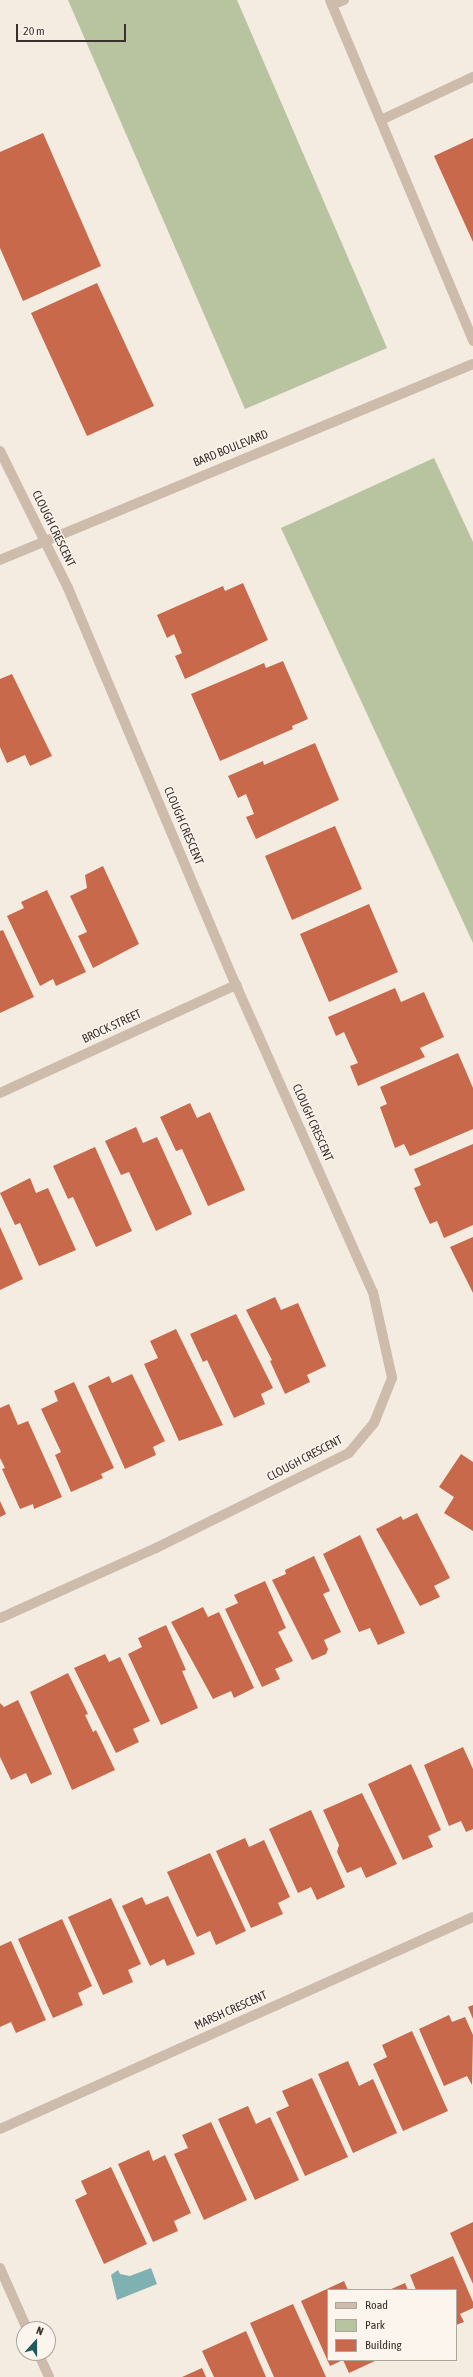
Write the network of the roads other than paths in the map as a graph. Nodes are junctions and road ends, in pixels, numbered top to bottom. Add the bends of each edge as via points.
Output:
1 (344, 0) edge
2 (331, 3) edge
3 (473, 77) edge
4 (381, 120) junction
5 (473, 341) edge
6 (473, 364) edge
7 (0, 451) edge
8 (44, 540) junction
9 (0, 560) edge
10 (236, 985) junction
11 (0, 1093) edge
12 (0, 1618) edge
13 (473, 1917) edge
14 (0, 2129) edge
15 (0, 2268) edge
16 (23, 2321) edge
17 (42, 2361) edge
18 (49, 2377) edge

1 - 2 street
2 - 4 street
3 - 4 street
4 - 5 street
6 - 8 street, BARD BOULEVARD
7 - 8 street, CLOUGH CRESCENT
8 - 9 street, BARD BOULEVARD
8 - 10 street, CLOUGH CRESCENT via 68,588
10 - 11 street, BROCK STREET
10 - 12 street, CLOUGH CRESCENT via 373,1292 392,1378 374,1423 349,1453 156,1548
13 - 14 street, MARSH CRESCENT
15 - 16 street
17 - 18 street

